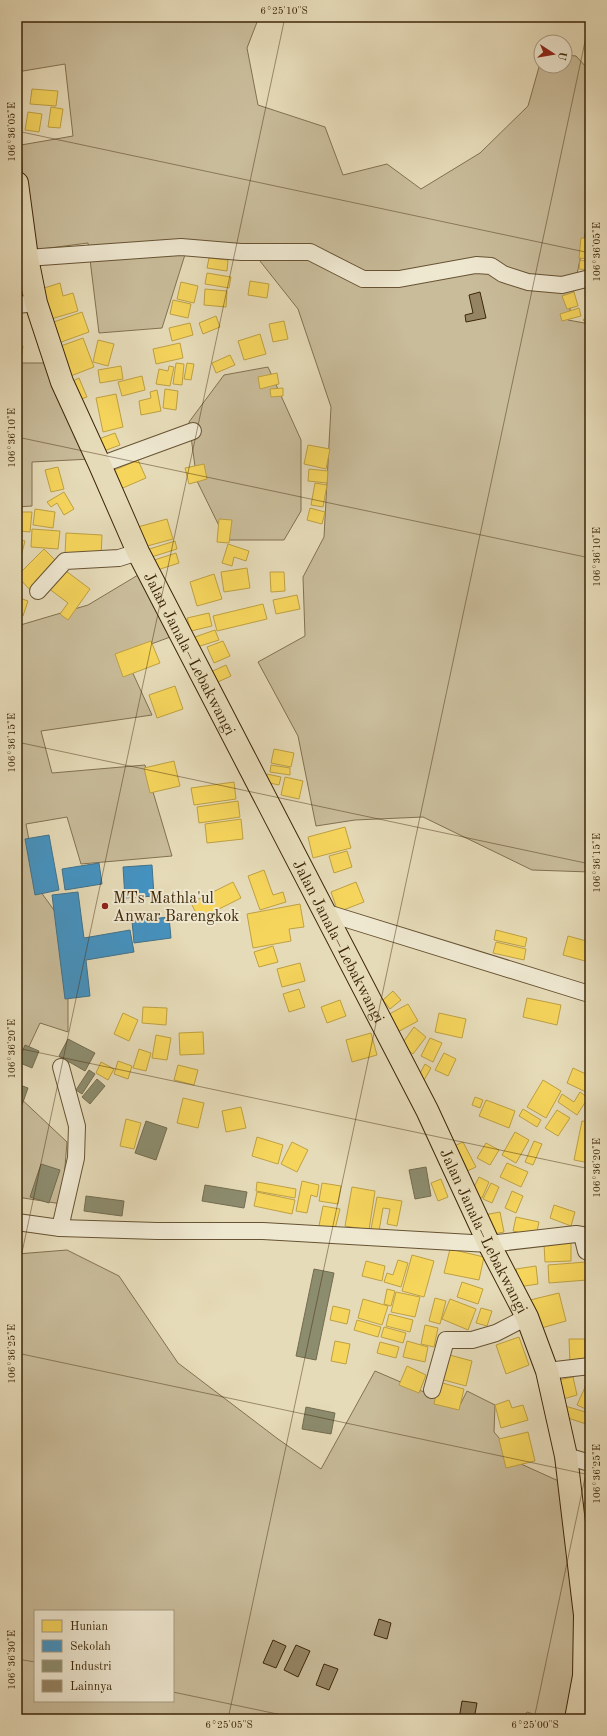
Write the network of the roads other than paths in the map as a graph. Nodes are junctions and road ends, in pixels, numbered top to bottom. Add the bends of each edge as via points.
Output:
1 (17, 183) edge
2 (27, 258) junction
3 (590, 278) edge
4 (27, 304) edge
5 (193, 432) dead end
6 (100, 465) junction
7 (138, 552) junction
8 (38, 591) dead end
9 (324, 912) junction
10 (586, 993) dead end
11 (61, 1068) dead end
12 (17, 1222) edge
13 (60, 1228) junction
14 (489, 1244) junction
15 (590, 1253) edge
16 (527, 1317) junction
17 (590, 1366) edge
18 (547, 1371) junction
19 (432, 1390) dead end
20 (566, 1456) junction
21 (590, 1463) edge
22 (576, 1719) edge

1 - 2 main road, Jalan Janala–Lebakwangi
2 - 3 street via 181,247 241,252 310,252 363,279 399,279 476,265 491,266 503,274 528,282 562,285
2 - 4 main road, Jalan Janala–Lebakwangi
4 - 6 main road, Jalan Janala–Lebakwangi
5 - 6 street
6 - 7 main road, Jalan Janala–Lebakwangi
7 - 8 street via 119,558 65,561
7 - 9 main road, Jalan Janala–Lebakwangi
9 - 10 street
9 - 14 main road, Jalan Janala–Lebakwangi via 427,1110
11 - 13 street via 77,1126 76,1158
12 - 13 street
13 - 14 street via 157,1231 263,1230
14 - 15 street via 576,1234 582,1235 586,1251
14 - 16 main road, Jalan Janala–Lebakwangi
16 - 18 main road, Jalan Janala–Lebakwangi
16 - 19 street via 496,1333 472,1340 446,1340
17 - 18 street
18 - 20 main road, Jalan Janala–Lebakwangi
20 - 21 street
20 - 22 main road, Jalan Janala–Lebakwangi via 585,1615 584,1676

